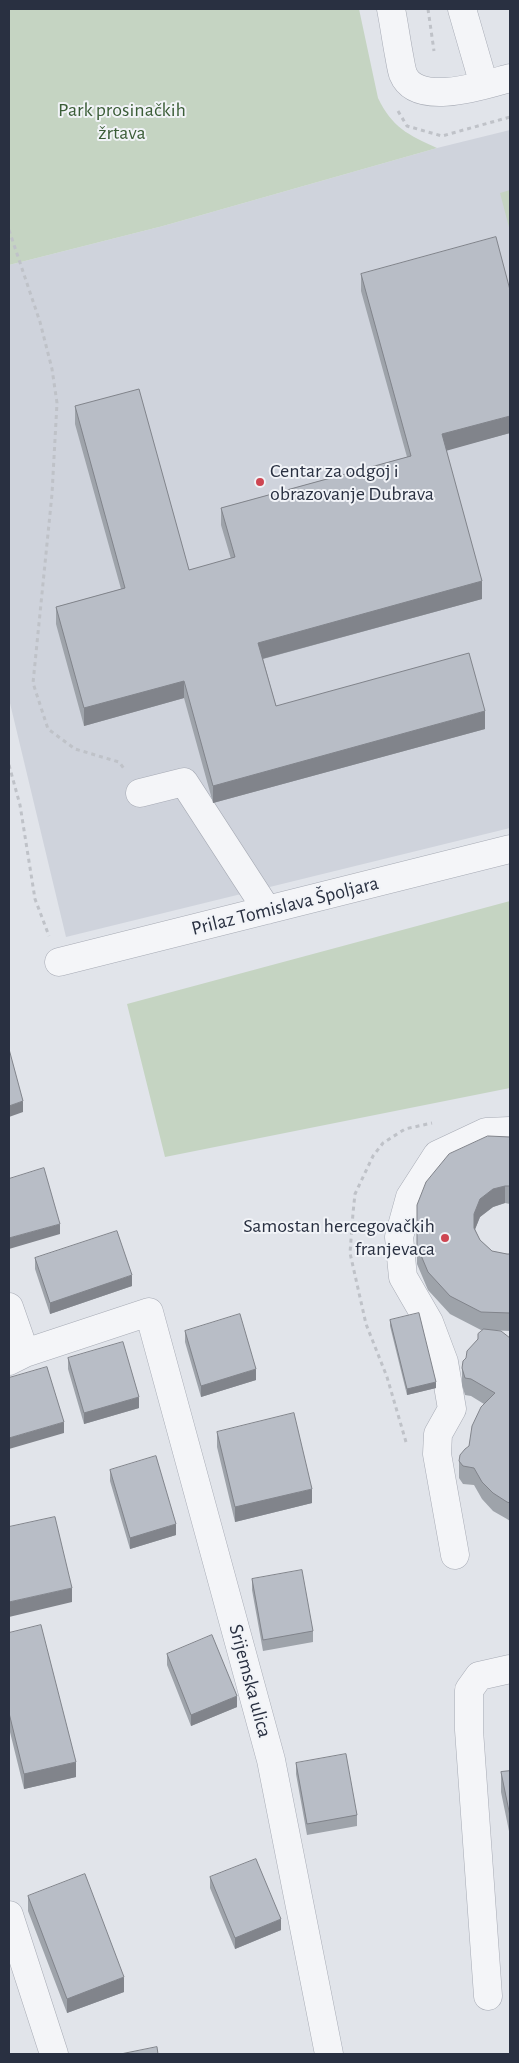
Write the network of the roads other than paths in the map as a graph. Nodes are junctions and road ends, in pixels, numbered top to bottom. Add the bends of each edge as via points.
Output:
1 (391, 9) edge
2 (462, 9) edge
3 (510, 78) edge
4 (484, 85) junction
5 (140, 793) road end
6 (510, 849) edge
7 (267, 910) junction
8 (59, 962) road end
9 (510, 1131) edge
10 (9, 1307) edge
11 (17, 1357) edge
12 (455, 1555) dead end
13 (510, 1669) edge
14 (9, 1915) edge
15 (488, 1996) dead end
16 (54, 2054) edge
17 (329, 2054) edge

1 - 4 street via 403,74 411,86 428,92
2 - 4 street
3 - 4 street
5 - 7 street via 184,782
6 - 7 street, Prilaz Tomislava Špoljara
7 - 8 street, Prilaz Tomislava Špoljara
9 - 12 street via 486,1132 437,1156 410,1197 399,1237 403,1277 429,1322 444,1362 452,1409 438,1434 437,1454
10 - 11 street
11 - 17 street, Srijemska ulica via 149,1312 272,1760
13 - 15 street via 479,1676 469,1690
14 - 16 street

